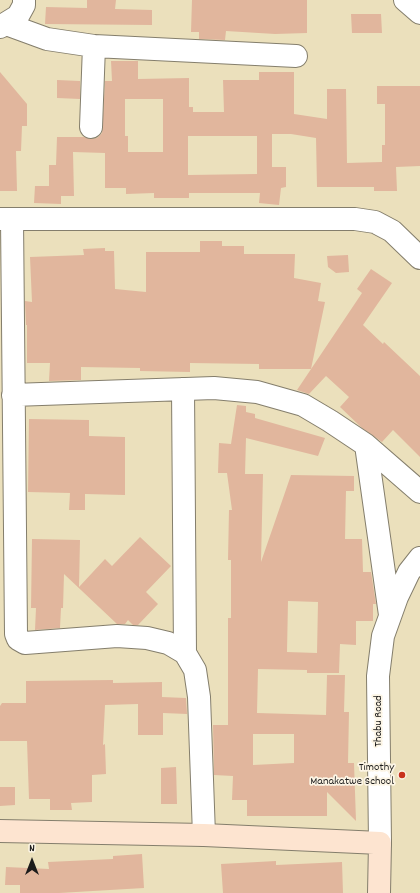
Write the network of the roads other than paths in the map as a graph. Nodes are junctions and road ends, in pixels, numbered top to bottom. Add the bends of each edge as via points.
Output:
1 (24, 0) edge
2 (405, 0) edge
3 (420, 13) edge
4 (3, 26) edge
5 (94, 46) junction
6 (296, 56) dead end
7 (91, 127) dead end
8 (6, 219) edge
9 (420, 258) edge
10 (183, 389) junction
11 (12, 395) junction
12 (366, 445) junction
13 (420, 492) edge
14 (420, 558) edge
15 (390, 615) junction
16 (185, 653) junction
17 (0, 831) edge
18 (204, 835) junction
19 (380, 843) junction
20 (379, 893) edge

1 - 4 street via 18,16
2 - 3 street
4 - 5 street via 47,39
5 - 6 street
5 - 7 street
8 - 9 street via 354,218 375,222 392,231
8 - 11 street
10 - 11 street
10 - 12 street via 214,388 257,392 303,405
10 - 16 street
11 - 16 street via 18,639 25,643 117,636 147,638 168,643
12 - 13 street
12 - 15 street
14 - 15 street, Thabu Road via 409,572
15 - 19 street, Thabu Road via 383,636 378,676
16 - 18 street via 194,670 199,697
17 - 18 street
18 - 19 street
19 - 20 street, Thabu Road

